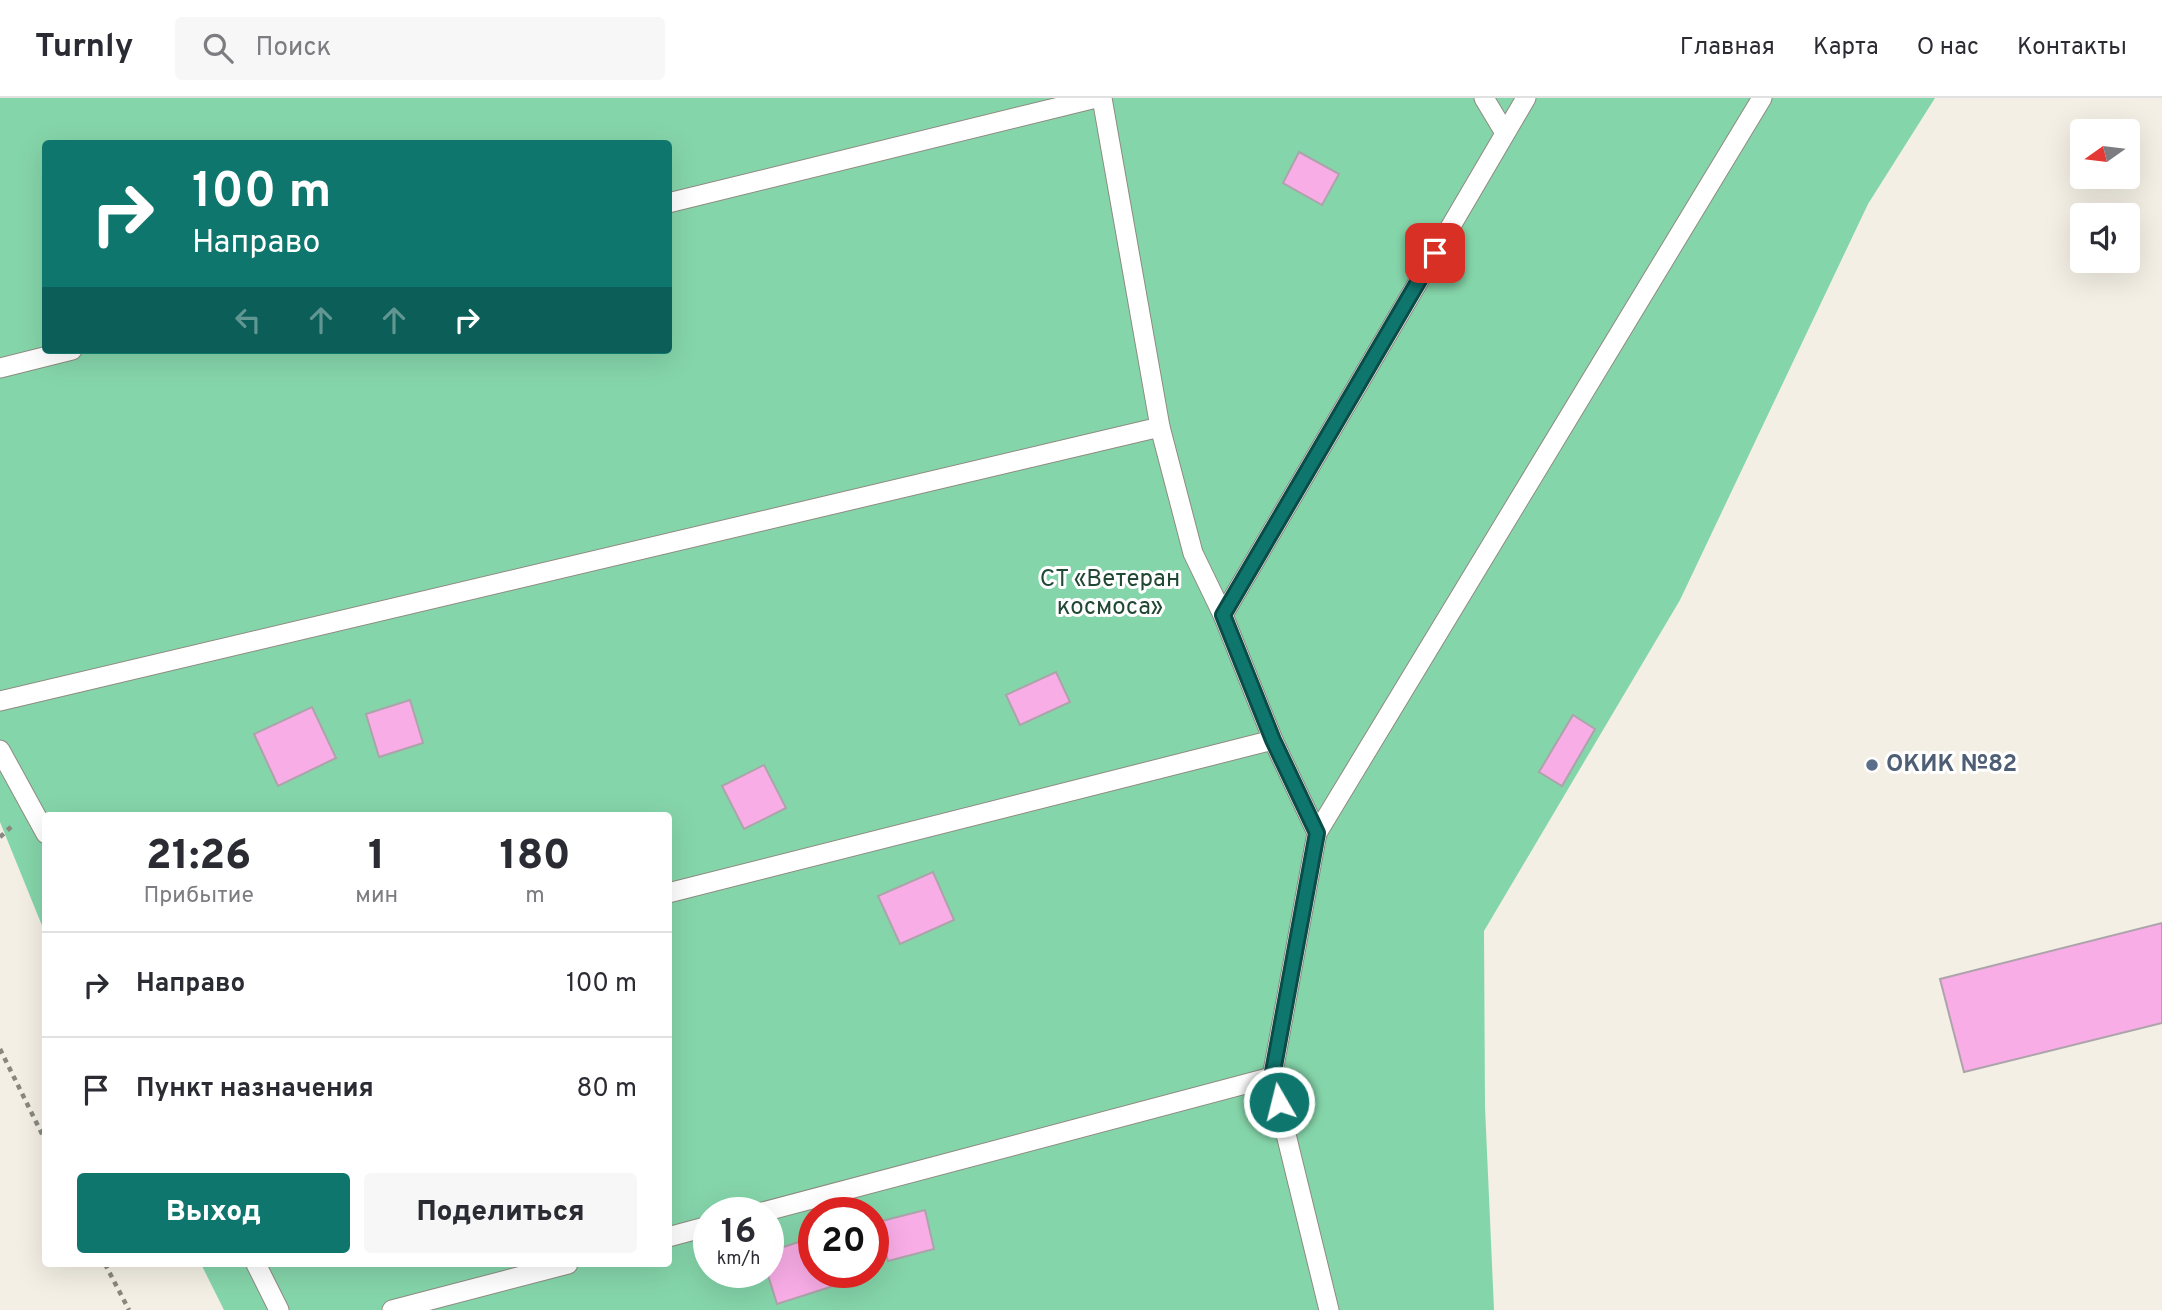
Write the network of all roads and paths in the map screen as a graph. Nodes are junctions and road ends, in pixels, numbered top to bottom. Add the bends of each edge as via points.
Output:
1 (1096, 98) edge
2 (1102, 98) edge
3 (1484, 98) edge
4 (1526, 98) edge
5 (1762, 98) edge
6 (1505, 133) junction
7 (672, 202) edge
8 (56, 354) edge
9 (0, 368) edge
10 (1160, 427) junction
11 (1223, 615) junction
12 (0, 701) edge
13 (1273, 740) junction
14 (0, 750) edge
15 (42, 827) edge
16 (1317, 833) junction
17 (672, 892) edge
18 (0, 1049) edge
19 (1272, 1077) junction
20 (42, 1134) edge
21 (784, 1206) edge
22 (693, 1230) edge
23 (672, 1236) edge
24 (107, 1267) edge
25 (258, 1267) edge
26 (557, 1267) edge
27 (129, 1310) edge
28 (279, 1310) edge
29 (392, 1310) edge
30 (1329, 1310) edge

1 - 7 lane
2 - 10 lane
3 - 6 lane
4 - 6 lane
5 - 16 lane
6 - 11 lane
8 - 9 lane
10 - 11 lane via 1193,553
10 - 12 lane
11 - 13 lane
13 - 16 lane
13 - 17 lane
14 - 15 lane
16 - 19 lane
18 - 20 path
19 - 21 lane
19 - 30 lane
22 - 23 lane
24 - 27 path
25 - 28 lane
26 - 29 lane

